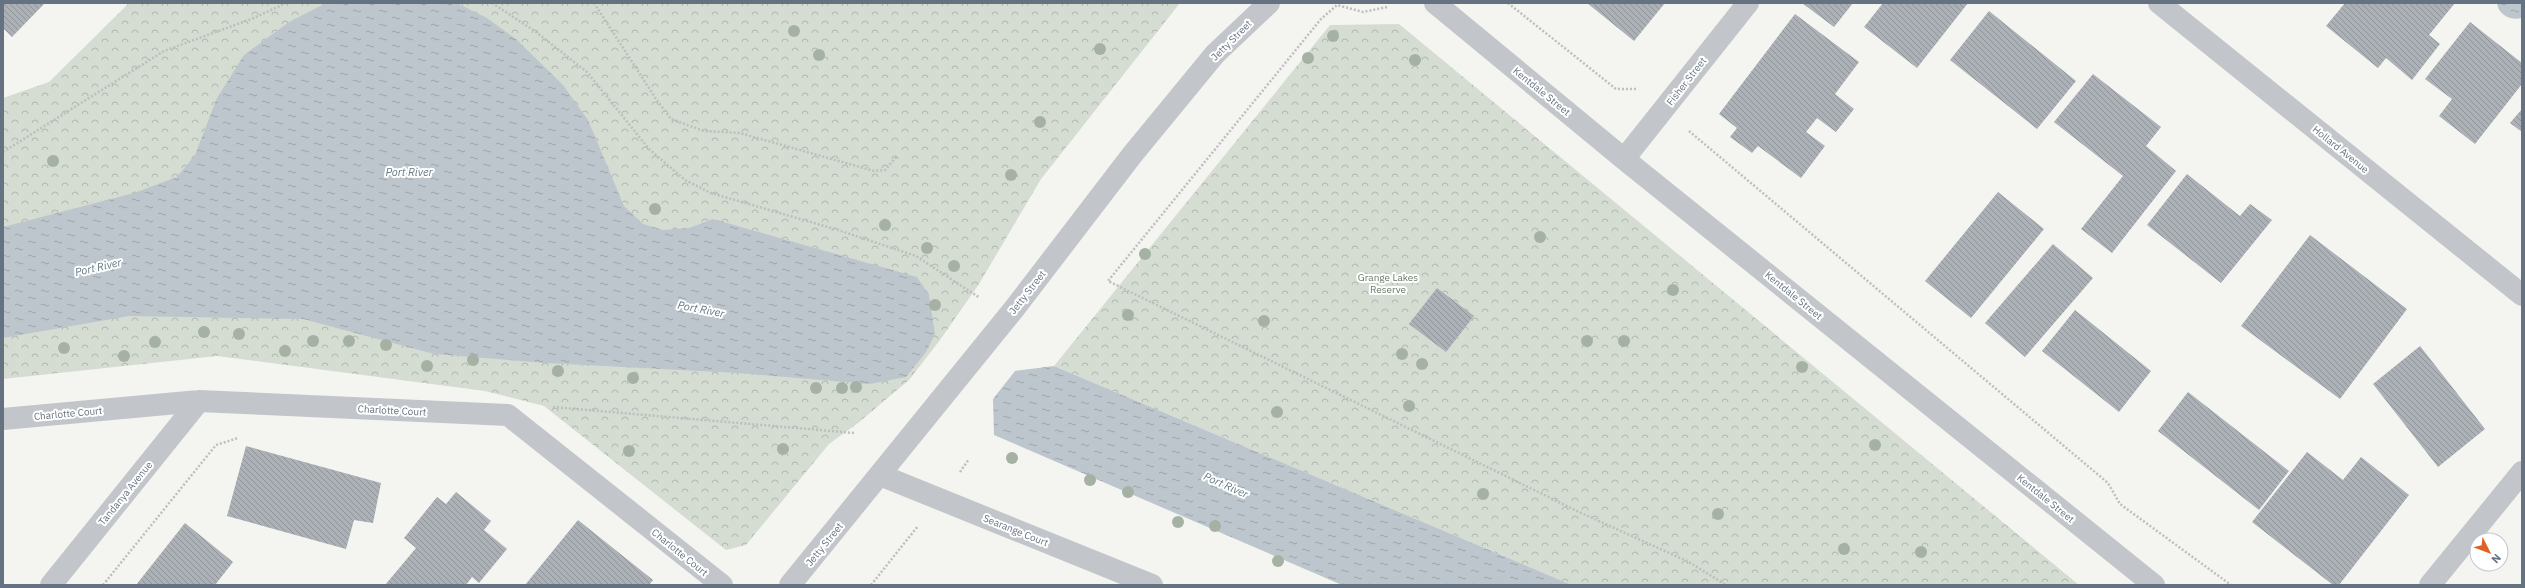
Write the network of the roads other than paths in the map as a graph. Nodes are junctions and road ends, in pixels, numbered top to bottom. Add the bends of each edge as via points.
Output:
1 (1269, 3) edge
2 (1435, 3) edge
3 (1748, 3) edge
4 (2159, 3) edge
5 (1624, 159) junction
6 (2522, 295) edge
7 (199, 400) junction
8 (3, 419) edge
9 (2522, 472) edge
10 (880, 475) junction
11 (51, 585) edge
12 (722, 585) edge
13 (790, 585) edge
14 (1152, 585) edge
15 (2154, 585) edge
16 (2430, 585) edge

1 - 10 street, Jetty Street via 1215,54 1132,155 1014,309
2 - 5 street, Kentdale Street
3 - 5 street, Fisher Street
4 - 6 street, Hollard Avenue
5 - 15 street, Kentdale Street
7 - 8 street, Charlotte Court
7 - 11 street, Tandanya Avenue
7 - 12 street, Charlotte Court via 508,415
9 - 16 street
10 - 13 street, Jetty Street
10 - 14 street, Searange Court

